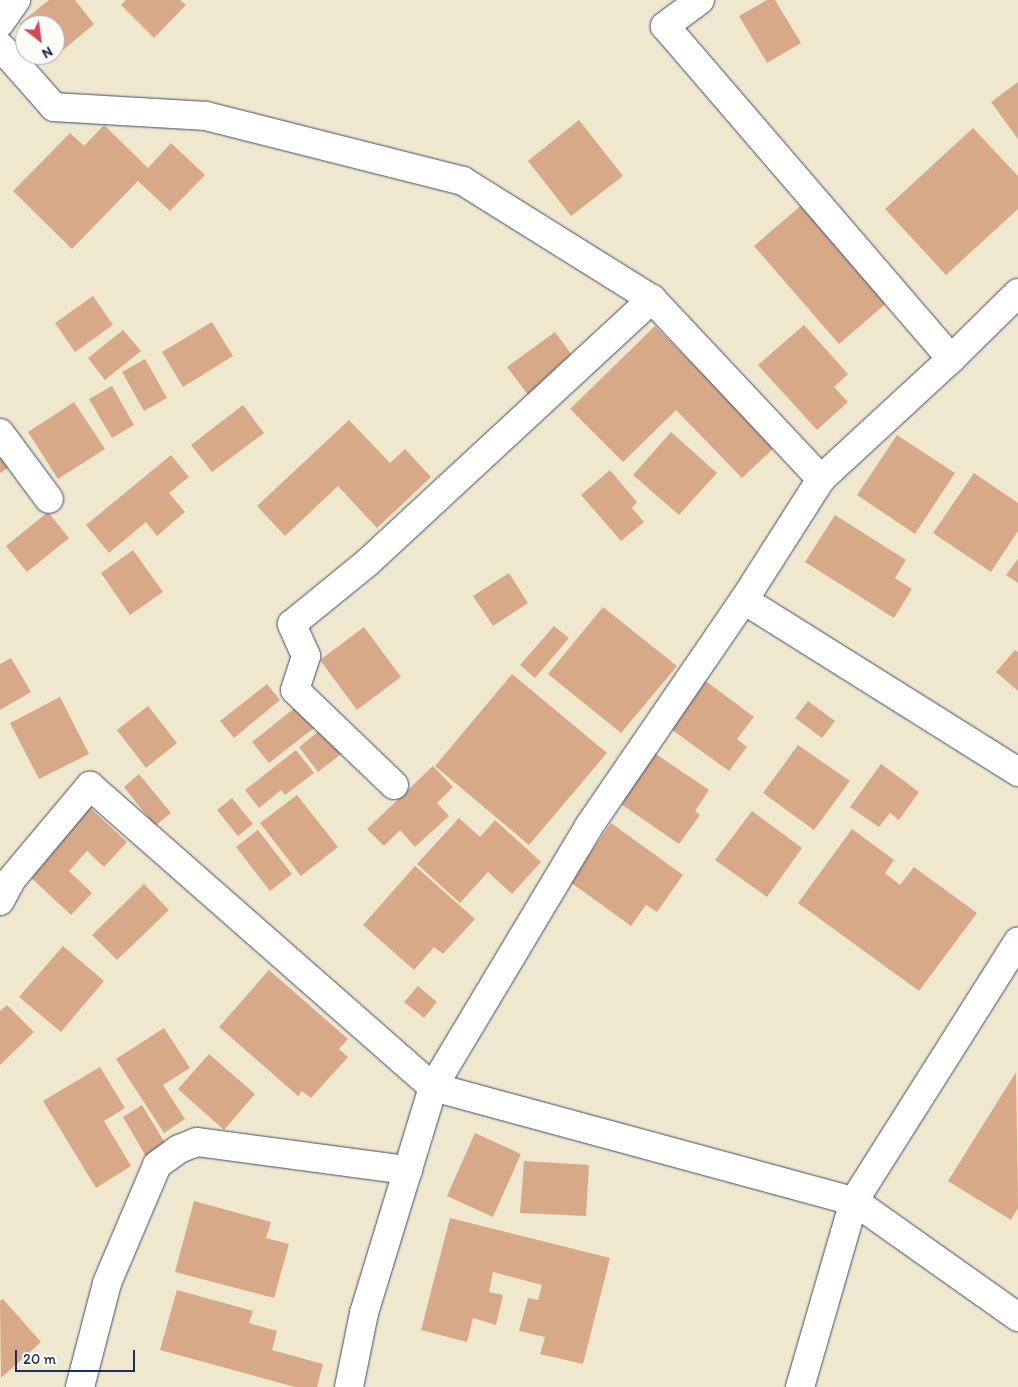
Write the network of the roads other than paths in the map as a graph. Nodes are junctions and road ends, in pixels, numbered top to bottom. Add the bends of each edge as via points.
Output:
1 (16, 0) edge
2 (700, 0) edge
3 (0, 23) edge
4 (0, 46) edge
5 (1018, 293) edge
6 (652, 299) junction
7 (951, 359) junction
8 (0, 433) edge
9 (821, 479) junction
10 (49, 499) dead end
11 (744, 600) junction
12 (1018, 772) edge
13 (394, 785) dead end
14 (0, 901) edge
15 (1018, 942) edge
16 (433, 1087) junction
17 (408, 1170) junction
18 (854, 1201) junction
19 (1018, 1317) edge
20 (80, 1387) edge
21 (349, 1387) edge
22 (800, 1387) edge

1 - 3 street
2 - 7 street via 665,26
4 - 6 street via 54,107 206,116 463,181
5 - 7 street
6 - 9 street
6 - 13 street via 368,562 292,624 306,656 294,690
7 - 9 street
8 - 10 street
9 - 11 street
11 - 12 street
11 - 16 street via 589,826
14 - 16 street via 12,880 90,786
15 - 18 street
16 - 17 street
16 - 18 street
17 - 20 street via 198,1142 179,1149 157,1165 107,1283
17 - 21 street via 364,1313
18 - 19 street
18 - 22 street

